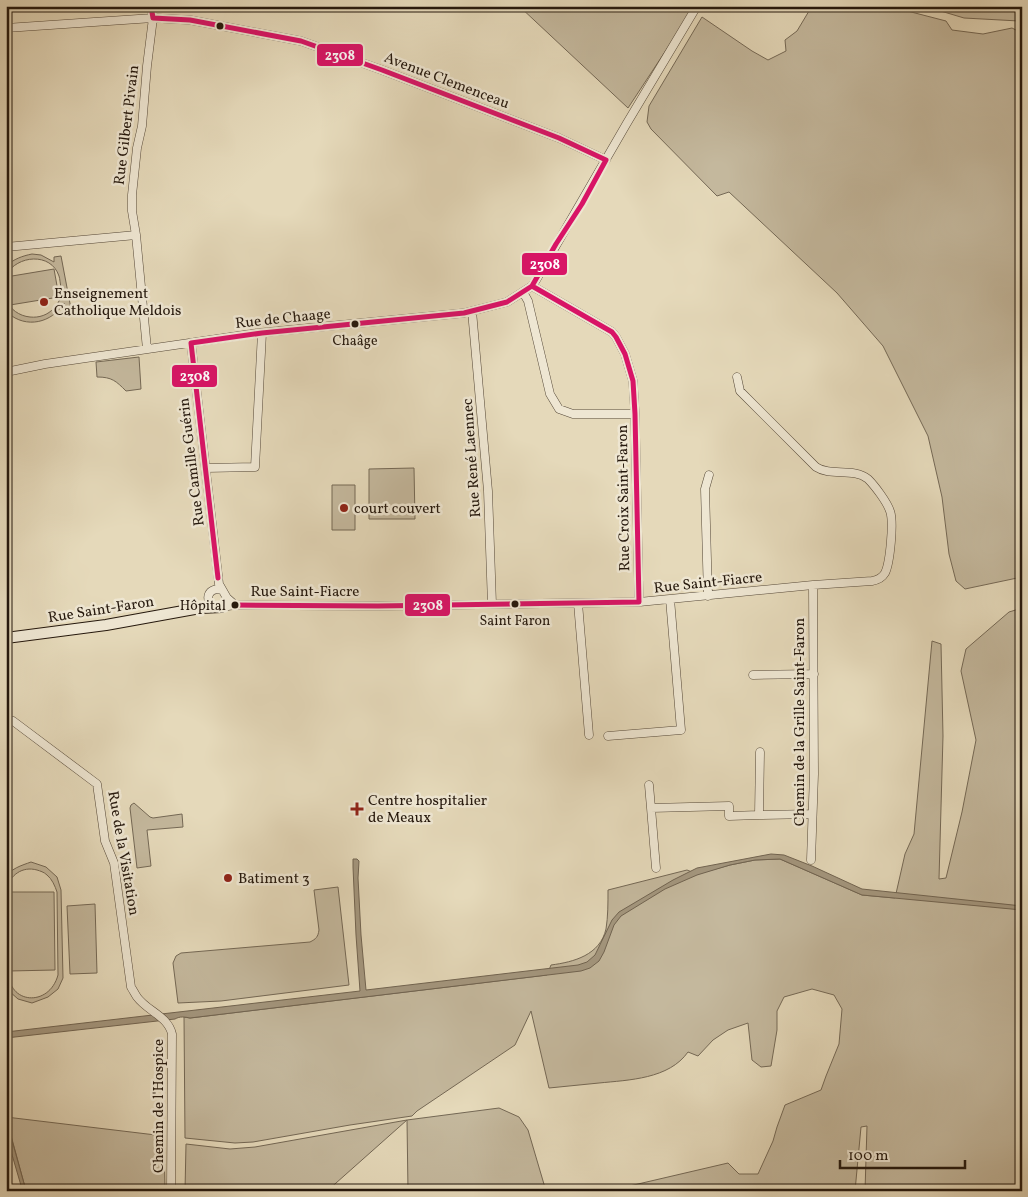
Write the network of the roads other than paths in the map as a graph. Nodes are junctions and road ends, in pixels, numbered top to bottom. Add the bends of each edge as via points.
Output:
1 (151, 6) edge
2 (698, 6) edge
3 (153, 18) junction
4 (6, 28) edge
5 (606, 160) junction
6 (136, 235) junction
7 (6, 247) edge
8 (532, 286) junction
9 (524, 292) junction
10 (472, 311) junction
11 (262, 332) junction
12 (191, 343) junction
13 (147, 350) junction
14 (6, 372) edge
15 (737, 377) dead end
16 (635, 414) junction
17 (206, 468) junction
18 (709, 475) dead end
19 (218, 578) junction
20 (813, 585) junction
21 (212, 590) junction
22 (222, 590) junction
23 (708, 596) junction
24 (208, 599) junction
25 (670, 599) junction
26 (640, 602) junction
27 (578, 603) junction
28 (221, 604) junction
29 (492, 604) junction
30 (200, 608) junction
31 (6, 638) edge
32 (814, 674) junction
33 (753, 675) dead end
34 (6, 720) edge
35 (589, 735) dead end
36 (608, 736) dead end
37 (760, 752) dead end
38 (649, 784) dead end
39 (651, 808) junction
40 (812, 814) junction
41 (759, 815) junction
42 (811, 860) dead end
43 (656, 868) dead end
44 (167, 1023) joint
45 (171, 1191) edge

1 - 3 street, Rue Gilbert Pivain
2 - 5 street, Rue de Chaage
3 - 4 street, Avenue Clemenceau
3 - 5 street, Avenue Clemenceau via 190,20 301,41 559,138
3 - 6 street, Rue Gilbert Pivain via 132,195
5 - 8 street, Rue de Chaage
6 - 7 street
6 - 13 street, Rue Gilbert Pivain
8 - 9 street, Rue de Chaage
8 - 16 street via 612,332 625,354 633,381
9 - 10 street, Rue de Chaage via 507,302
9 - 16 street, Rue Croix Saint-Faron via 550,394 559,409 574,414
10 - 11 street, Rue de Chaage
10 - 29 street, Rue René Laennec via 488,491
11 - 12 street, Rue de Chaage
11 - 17 street via 255,467
12 - 13 street, Rue de Chaage
12 - 17 street, Rue Camille Guérin
13 - 14 street, Rue de Chaage
15 - 20 street, Rue Saint-Fiacre via 740,391 816,466 821,470 863,476 891,513 887,568 882,577 872,581
16 - 26 street, Rue Croix Saint-Faron
17 - 19 street, Rue Camille Guérin
18 - 23 street via 705,490
19 - 21 street
19 - 22 street, Rue Camille Guérin
20 - 23 street, Rue Saint-Fiacre
20 - 32 street, Chemin de la Grille Saint-Faron
21 - 22 street
21 - 24 street
22 - 28 street via 225,593
23 - 25 street, Rue Saint-Fiacre
24 - 28 street via 209,603
24 - 30 street
25 - 26 street, Rue Saint-Fiacre
25 - 36 street via 681,730
26 - 27 street, Rue Saint-Fiacre
27 - 29 street, Rue Saint-Fiacre
27 - 35 street
28 - 29 street, Rue Saint-Fiacre
28 - 30 street, Rue Saint-Faron
30 - 31 street, Rue Saint-Faron
32 - 33 street
32 - 40 street, Chemin de la Grille Saint-Faron
34 - 44 street, Rue de la Visitation via 13,721 97,784 105,841 114,863 132,987 137,998
37 - 41 street
38 - 39 street
39 - 41 street via 729,806 729,816
39 - 43 street
40 - 41 street
40 - 42 street, Chemin de la Grille Saint-Faron
44 - 45 street, Chemin de l'Hospice via 172,1034

